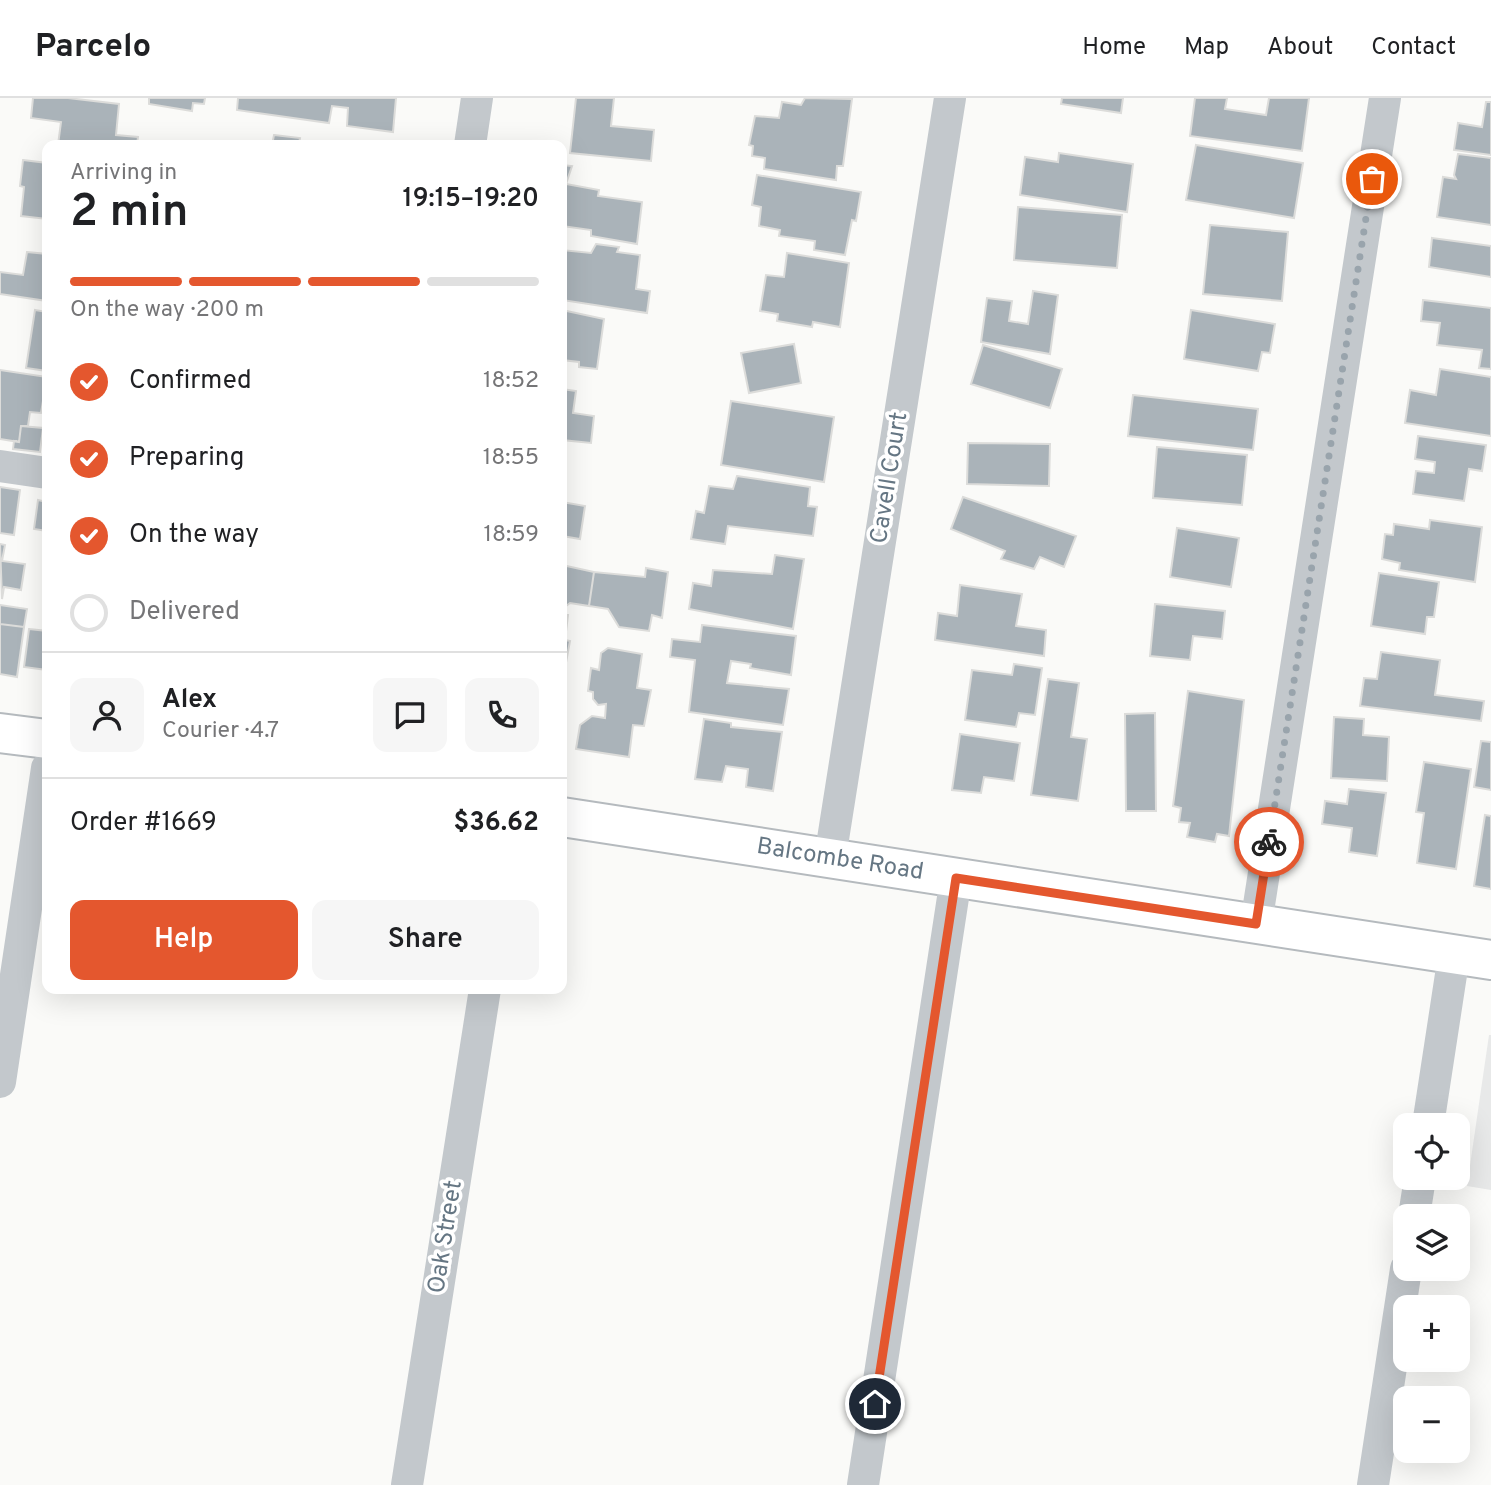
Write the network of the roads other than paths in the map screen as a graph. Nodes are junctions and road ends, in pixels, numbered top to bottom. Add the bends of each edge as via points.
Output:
1 (477, 98) edge
2 (950, 98) edge
3 (1385, 98) edge
4 (471, 140) edge
5 (0, 466) edge
6 (42, 472) edge
7 (0, 733) edge
8 (42, 738) edge
9 (42, 801) edge
10 (567, 818) edge
11 (830, 858) junction
12 (956, 878) junction
13 (1256, 924) junction
14 (1454, 955) junction
15 (1491, 960) edge
16 (484, 994) edge
17 (0, 1082) edge
18 (1430, 1113) edge
19 (1404, 1281) edge
20 (407, 1485) edge
21 (863, 1485) edge
22 (1373, 1485) edge

1 - 4 street
2 - 11 street, Cavell Court
3 - 13 street
5 - 6 street
7 - 8 main road
9 - 17 street
10 - 11 main road, Balcombe Road
11 - 12 main road, Balcombe Road
12 - 13 main road, Balcombe Road
12 - 21 street
13 - 14 main road, Balcombe Road
14 - 15 main road, Balcombe Road
14 - 18 street
16 - 20 street, Oak Street
19 - 22 street

